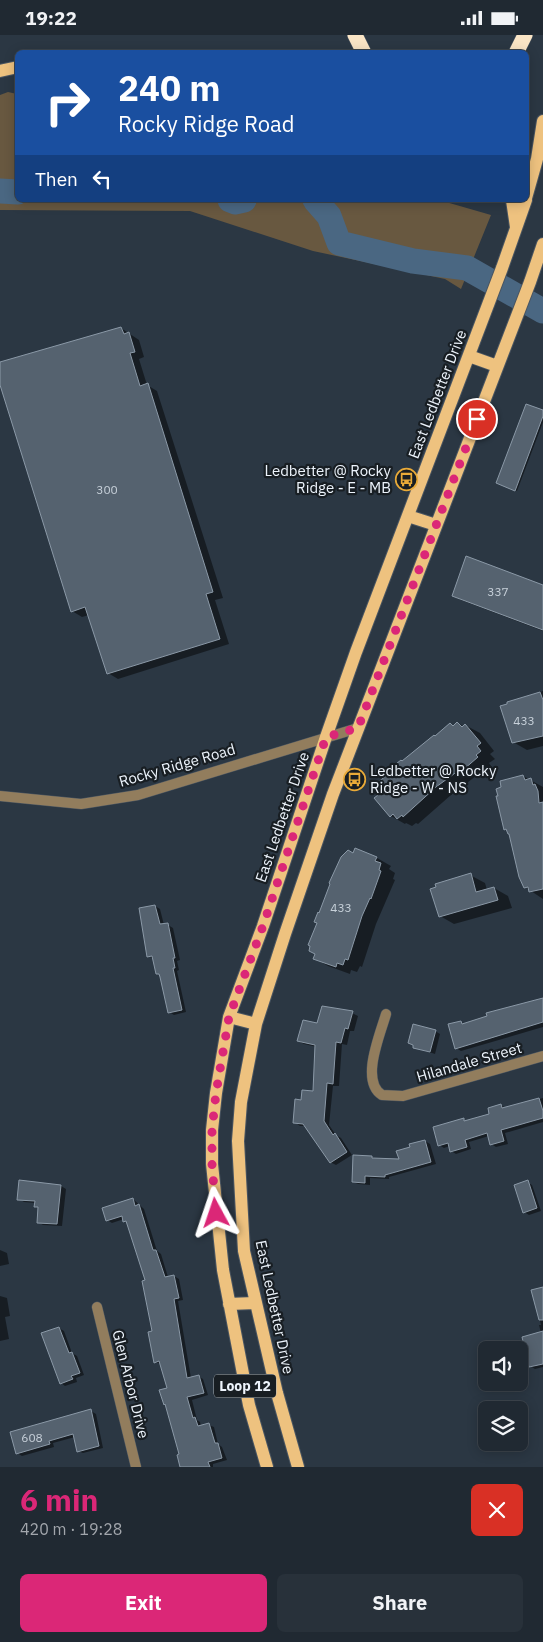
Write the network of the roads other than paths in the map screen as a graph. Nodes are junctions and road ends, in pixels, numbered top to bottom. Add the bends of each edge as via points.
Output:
1 (354, 35) edge
2 (525, 35) edge
3 (362, 50) edge
4 (518, 50) edge
5 (15, 68) edge
6 (0, 71) edge
7 (543, 121) edge
8 (535, 159) edge
9 (529, 186) edge
10 (512, 202) edge
11 (525, 202) edge
12 (517, 229) junction
13 (543, 244) edge
14 (469, 356) junction
15 (497, 367) junction
16 (408, 516) junction
17 (436, 525) junction
18 (358, 728) junction
19 (326, 737) junction
20 (0, 795) edge
21 (386, 1014) dead end
22 (229, 1017) junction
23 (256, 1024) junction
24 (543, 1056) edge
25 (255, 1303) junction
26 (229, 1304) junction
27 (97, 1307) dead end
28 (136, 1467) edge
29 (268, 1467) edge
30 (298, 1467) edge

1 - 3 highway
2 - 4 highway
5 - 6 main road
7 - 8 main road, East Ledbetter Drive / Loop 12
8 - 9 main road, East Ledbetter Drive / Loop 12
10 - 12 main road
11 - 12 main road, East Ledbetter Drive / Loop 12
12 - 14 main road, East Ledbetter Drive / Loop 12
13 - 15 main road, East Ledbetter Drive / Loop 12
14 - 15 main road
14 - 16 main road, East Ledbetter Drive / Loop 12
15 - 17 main road, East Ledbetter Drive / Loop 12
16 - 17 main road
16 - 19 main road, East Ledbetter Drive / Loop 12
17 - 18 main road, East Ledbetter Drive / Loop 12
18 - 19 street, Rocky Ridge Road
18 - 23 main road, East Ledbetter Drive / Loop 12
19 - 20 street, Rocky Ridge Road via 138,795 81,804
19 - 22 main road, East Ledbetter Drive / Loop 12
21 - 24 street, Hilandale Street via 372,1065 374,1087 382,1095 403,1096
22 - 23 main road
22 - 26 main road, East Ledbetter Drive / Loop 12 via 216,1093 212,1155
23 - 25 main road, East Ledbetter Drive / Loop 12 via 241,1101 238,1141 244,1251
25 - 26 main road
25 - 30 main road, East Ledbetter Drive / Loop 12
26 - 29 main road, East Ledbetter Drive / Loop 12 via 249,1405
27 - 28 street, Glen Arbor Drive

